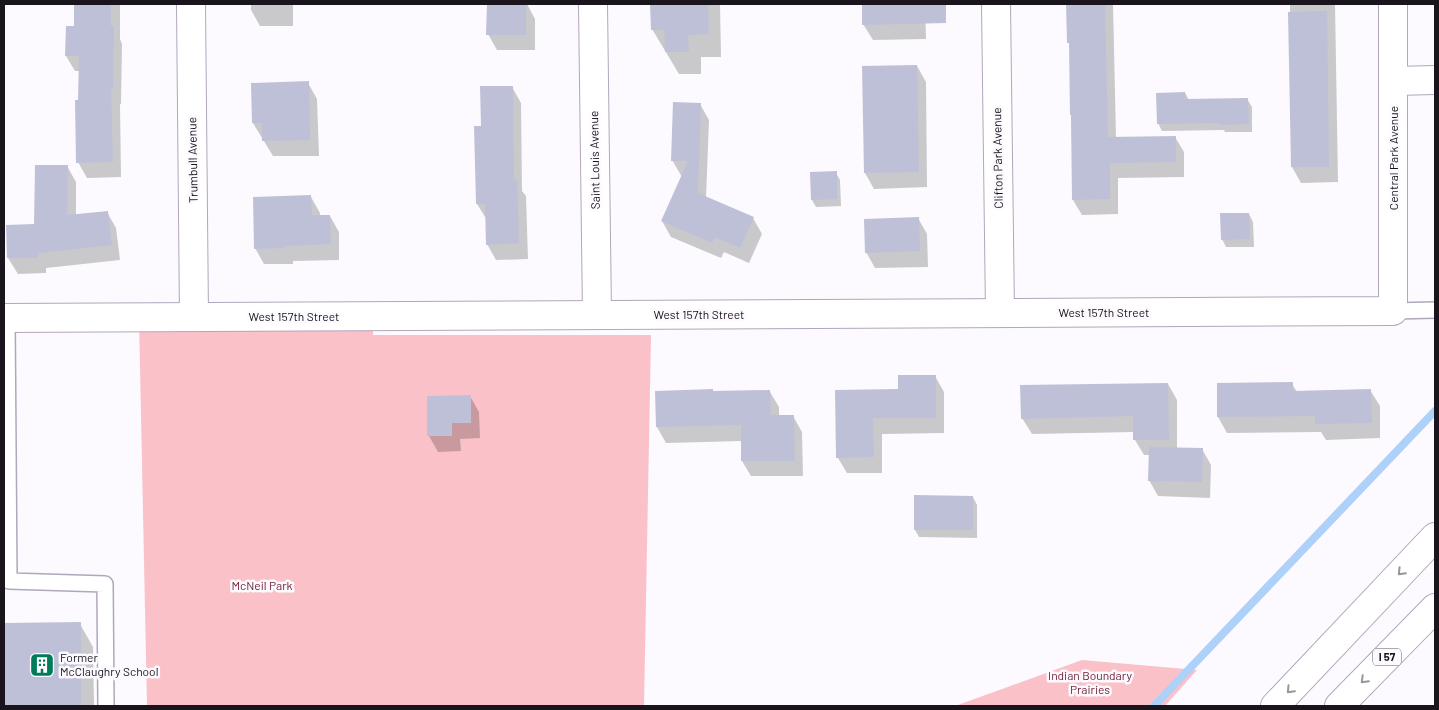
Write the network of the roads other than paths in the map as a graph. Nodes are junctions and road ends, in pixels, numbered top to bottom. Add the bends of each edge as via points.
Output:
1 (191, 4) edge
2 (593, 4) edge
3 (996, 4) edge
4 (1393, 4) edge
5 (1435, 80) edge
6 (1394, 81) junction
7 (1435, 310) edge
8 (1393, 311) junction
9 (1000, 313) junction
10 (597, 315) junction
11 (194, 317) junction
12 (5, 318) edge
13 (1435, 537) edge
14 (1435, 608) edge
15 (106, 706) edge
16 (1275, 706) edge
17 (1339, 706) edge

1 - 11 main road, Trumbull Avenue
2 - 10 main road, Saint Louis Avenue
3 - 9 main road, Clifton Park Avenue
4 - 6 main road, Central Park Avenue
5 - 6 main road
6 - 8 main road, Central Park Avenue
7 - 8 lane
8 - 9 main road, West 157th Street
9 - 10 main road, West 157th Street
10 - 11 main road, West 157th Street
11 - 12 main road, West 157th Street
12 - 15 lane via 9,581 105,584
13 -> 16 main road
14 -> 17 main road, I 57

